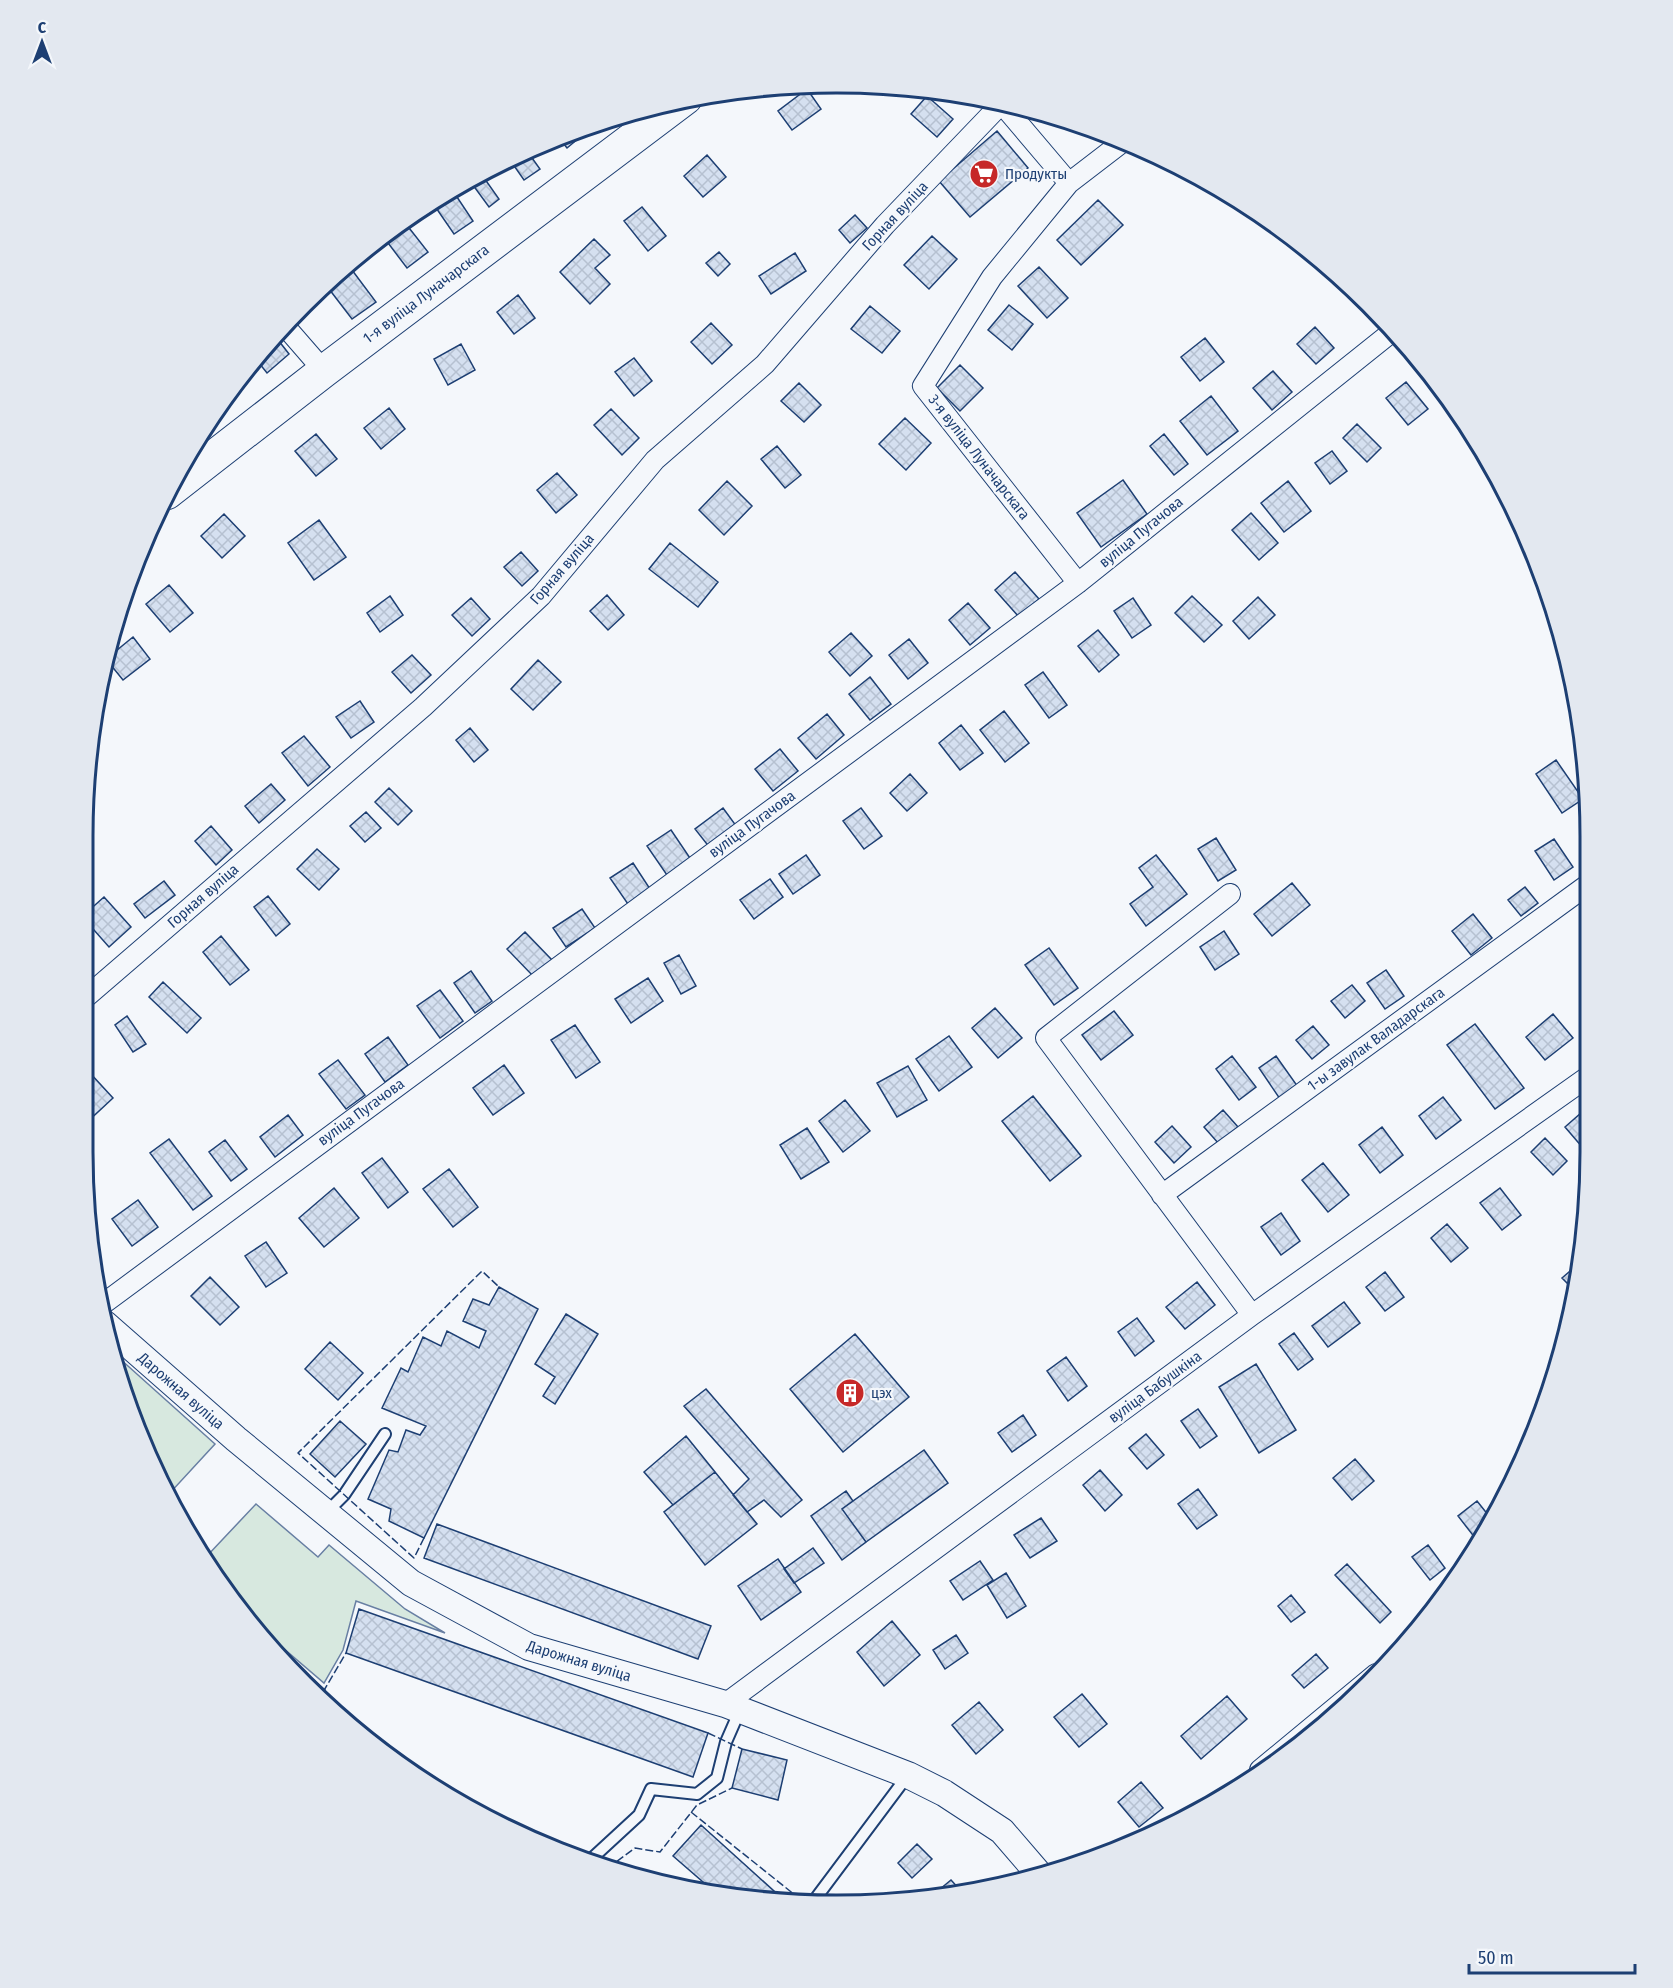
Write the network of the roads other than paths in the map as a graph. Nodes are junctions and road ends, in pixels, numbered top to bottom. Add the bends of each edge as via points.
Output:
1 (995, 110) edge
2 (668, 112) edge
3 (1011, 114) edge
4 (1115, 148) edge
5 (1070, 183) junction
6 (291, 333) edge
7 (1386, 337) edge
8 (324, 371) junction
9 (186, 478) edge
10 (1078, 583) junction
11 (1580, 890) edge
12 (1230, 894) dead end
13 (93, 991) edge
14 (1580, 1082) edge
15 (1162, 1195) junction
16 (108, 1300) edge
17 (1252, 1315) junction
18 (115, 1333) edge
19 (385, 1434) dead end
20 (326, 1513) junction
21 (733, 1707) junction
22 (908, 1775) junction
23 (596, 1855) edge
24 (1034, 1868) edge
25 (819, 1894) edge

1 - 13 street, Горная вуліца via 885,225 765,364 655,460 541,596 423,707
2 - 8 main road, 1-я вуліца Луначарскага
3 - 5 street
4 - 5 street, 3-я вуліца Луначарскага
5 - 10 street, 3-я вуліца Луначарскага via 992,277 923,386
6 - 8 street
7 - 10 street, вуліца Пугачова
8 - 9 main road, 1-я вуліца Луначарскага
10 - 16 street, вуліца Пугачова
11 - 15 street, 1-ы завулак Валадарскага
12 - 15 street via 1046,1038
14 - 17 street, вуліца Бабушкіна
15 - 17 street
17 - 21 street, вуліца Бабушкіна
18 - 20 street, Дарожная вуліца
19 - 20 lane via 344,1495
20 - 21 street, Дарожная вуліца via 411,1583 529,1647
21 - 22 street, Дарожная вуліца
21 - 23 lane via 717,1778 697,1794 651,1789 639,1815
22 - 24 street, Дарожная вуліца via 1002,1831
22 - 25 lane

